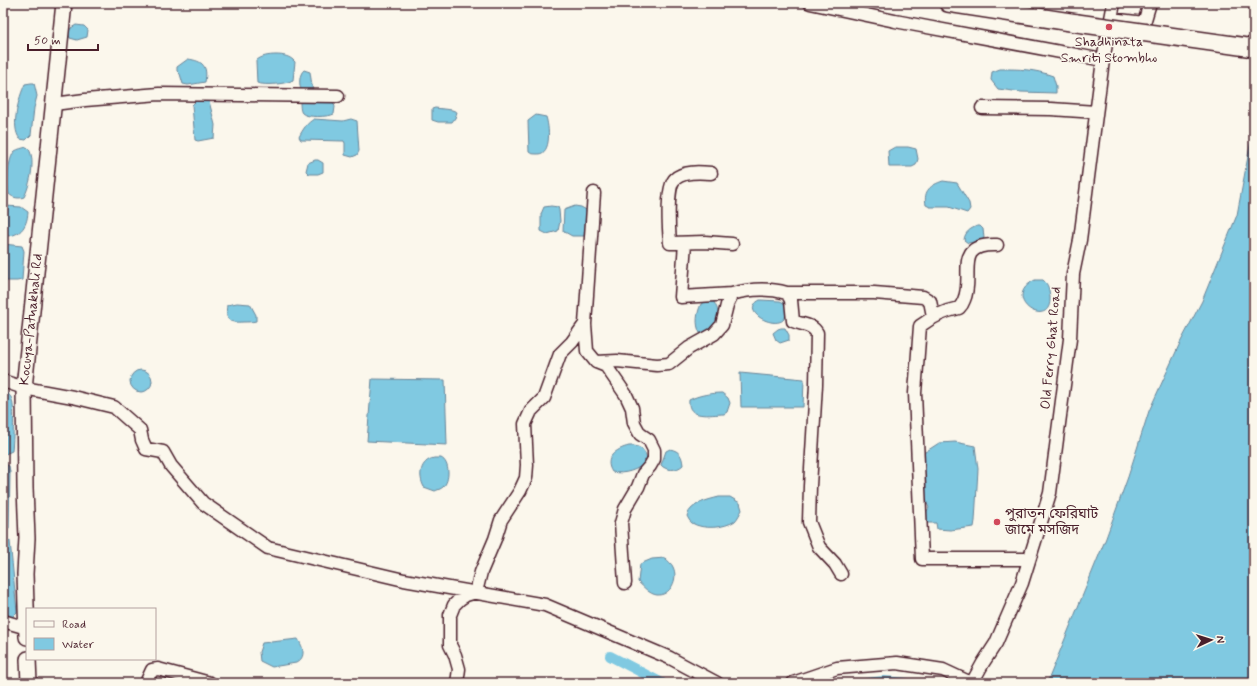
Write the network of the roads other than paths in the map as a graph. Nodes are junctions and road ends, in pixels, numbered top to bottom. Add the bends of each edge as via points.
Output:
1 (64, 3) edge
2 (810, 3) edge
3 (948, 3) edge
4 (1114, 3) edge
5 (1150, 3) edge
6 (1111, 19) junction
7 (1254, 48) edge
8 (1103, 60) junction
9 (338, 96) dead end
10 (54, 104) junction
11 (982, 108) dead end
12 (1096, 112) junction
13 (711, 172) dead end
14 (594, 193) dead end
15 (685, 243) junction
16 (732, 244) dead end
17 (997, 245) dead end
18 (787, 293) junction
19 (732, 294) junction
20 (933, 316) junction
21 (585, 324) junction
22 (596, 362) junction
23 (3, 381) edge
24 (24, 388) junction
25 (1029, 559) junction
26 (841, 574) dead end
27 (625, 583) dead end
28 (476, 592) junction
29 (3, 621) edge
30 (26, 628) edge
31 (28, 660) edge
32 (30, 683) edge
33 (146, 683) edge
34 (210, 683) edge
35 (457, 683) edge
36 (717, 683) edge
37 (793, 683) edge
38 (972, 683) edge

1 - 10 main road, Kocuya-Patuakhali Rd
2 - 8 street
3 - 7 highway, bridge
4 - 6 street, Old Ferry Ghat Road
5 - 6 street via 1144,23
6 - 8 street, Old Ferry Ghat Road
8 - 12 street, Old Ferry Ghat Road
9 - 10 street via 159,94
10 - 24 main road, Kocuya-Patuakhali Rd
11 - 12 street
12 - 25 street, Old Ferry Ghat Road via 1080,240 1073,274 1070,340 1050,492
13 - 15 street via 688,173 675,178 671,183 670,243
14 - 21 street
15 - 16 street
15 - 19 street via 681,297
17 - 20 street via 982,246 972,251 968,264 965,300 959,308
18 - 19 street via 778,290 746,290
18 - 20 street via 874,293 923,297 930,301
18 - 26 street via 791,300 793,321 814,328 817,334 809,522 819,547
19 - 22 street via 726,305 722,325 714,334 689,348 669,364
20 - 25 street via 920,326 914,393 922,559
21 - 22 street via 587,351
21 - 28 street via 560,354 544,398 531,412 525,424 526,478 501,520
22 - 27 street via 606,366 626,395 640,434 649,440 654,450 654,459 643,474 621,522
23 - 24 street
24 - 28 street via 114,407 140,430 146,449 163,452 171,466 203,503 268,548 404,580
24 - 30 main road, Kocuya-Patuakhali Rd
25 - 38 street, Old Ferry Ghat Road via 1022,583 996,643
28 - 35 street via 460,599 450,615 450,645 459,669
28 - 36 street via 545,605 670,658
29 - 30 street
31 - 32 main road
33 - 34 street via 152,670 158,669
37 - 38 street via 837,668 897,663 944,670

